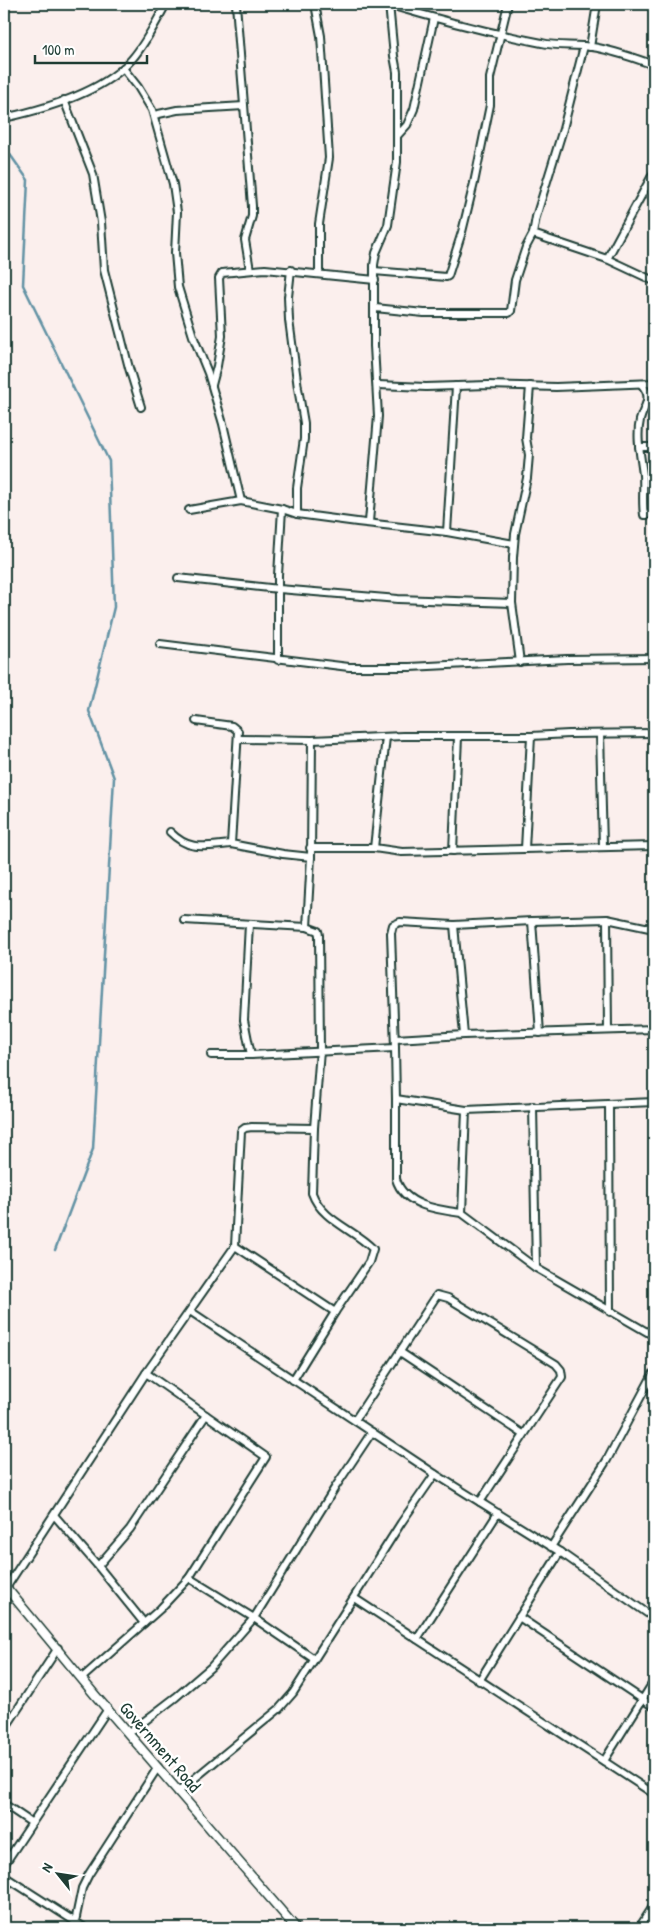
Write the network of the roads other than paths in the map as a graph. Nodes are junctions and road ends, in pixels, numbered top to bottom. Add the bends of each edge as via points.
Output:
1 (166, 4) edge
2 (236, 4) edge
3 (315, 4) edge
4 (389, 4) edge
5 (508, 4) edge
6 (598, 4) edge
7 (434, 18) junction
8 (502, 35) junction
9 (587, 46) junction
10 (654, 65) edge
11 (123, 68) junction
12 (64, 100) junction
13 (244, 106) junction
14 (154, 115) junction
15 (4, 118) edge
16 (398, 135) junction
17 (654, 172) edge
18 (533, 234) junction
19 (607, 259) junction
20 (250, 270) junction
21 (291, 270) junction
22 (374, 271) junction
23 (318, 274) junction
24 (375, 280) junction
25 (654, 281) edge
26 (375, 308) junction
27 (654, 383) edge
28 (378, 384) junction
29 (642, 384) junction
30 (212, 386) junction
31 (456, 386) junction
32 (530, 386) junction
33 (141, 407) dead end
34 (639, 447) junction
35 (654, 447) edge
36 (241, 501) junction
37 (282, 508) junction
38 (189, 510) dead end
39 (654, 510) edge
40 (297, 514) junction
41 (369, 522) junction
42 (447, 532) junction
43 (514, 544) junction
44 (178, 578) dead end
45 (279, 589) junction
46 (512, 603) junction
47 (160, 644) dead end
48 (654, 658) edge
49 (278, 660) junction
50 (520, 662) junction
51 (196, 721) dead end
52 (654, 733) edge
53 (600, 734) junction
54 (531, 736) junction
55 (386, 737) junction
56 (458, 737) junction
57 (239, 739) junction
58 (312, 740) junction
59 (170, 832) dead end
60 (231, 844) junction
61 (603, 846) junction
62 (654, 846) edge
63 (310, 848) junction
64 (374, 848) junction
65 (525, 849) junction
66 (453, 851) junction
67 (311, 857) junction
68 (184, 920) dead end
69 (607, 920) junction
70 (532, 921) junction
71 (249, 924) junction
72 (454, 925) junction
73 (307, 927) junction
74 (654, 929) edge
75 (654, 1029) edge
76 (608, 1030) junction
77 (540, 1033) junction
78 (464, 1035) junction
79 (395, 1039) junction
80 (395, 1048) junction
81 (320, 1050) junction
82 (210, 1055) dead end
83 (251, 1055) junction
84 (396, 1099) junction
85 (654, 1102) edge
86 (609, 1104) junction
87 (534, 1106) junction
88 (466, 1110) junction
89 (314, 1128) junction
90 (462, 1213) junction
91 (235, 1246) junction
92 (536, 1268) junction
93 (190, 1311) junction
94 (335, 1312) junction
95 (610, 1312) junction
96 (654, 1336) edge
97 (400, 1352) junction
98 (654, 1372) edge
99 (146, 1373) junction
100 (293, 1380) junction
101 (206, 1415) junction
102 (355, 1420) junction
103 (372, 1432) junction
104 (523, 1434) junction
105 (435, 1474) junction
106 (480, 1502) junction
107 (498, 1513) junction
108 (54, 1514) junction
109 (552, 1547) junction
110 (560, 1552) junction
111 (98, 1566) junction
112 (189, 1578) junction
113 (5, 1588) edge
114 (354, 1598) junction
115 (519, 1617) junction
116 (254, 1618) junction
117 (654, 1618) edge
118 (144, 1623) junction
119 (417, 1639) junction
120 (58, 1648) junction
121 (314, 1659) junction
122 (82, 1678) junction
123 (479, 1681) junction
124 (654, 1681) edge
125 (643, 1700) junction
126 (654, 1707) edge
127 (108, 1709) junction
128 (4, 1730) edge
129 (129, 1733) junction
130 (604, 1761) junction
131 (158, 1767) junction
132 (178, 1792) junction
133 (654, 1794) edge
134 (4, 1804) edge
135 (32, 1823) junction
136 (4, 1865) edge
137 (4, 1876) edge
138 (654, 1905) edge
139 (75, 1922) junction
140 (85, 1928) edge
141 (296, 1928) edge
142 (639, 1928) edge

1 - 11 street
2 - 13 street
3 - 23 street via 321,36 330,158 319,224
4 - 7 street
4 - 16 street via 397,72
5 - 8 street
6 - 9 street
7 - 8 street
7 - 16 street via 414,109
8 - 9 street via 566,47
8 - 22 street via 490,78 490,105 474,183 448,276
9 - 10 street
9 - 18 street
11 - 12 street via 91,89
11 - 14 street
12 - 15 street
12 - 33 street via 93,174 104,270
13 - 14 street via 177,110
13 - 20 street via 252,206 246,240
14 - 30 street via 176,195 178,287
16 - 22 street via 390,216 376,253
17 - 19 street
18 - 19 street
18 - 26 street via 515,280 509,313 424,313
19 - 25 street
20 - 21 street
20 - 30 street via 219,276 222,336
21 - 23 street
21 - 40 street via 289,320 304,423
22 - 24 street
23 - 24 street
24 - 26 street
26 - 28 street
27 - 29 street
28 - 31 street
28 - 41 street via 378,434
29 - 32 street
29 - 34 street via 648,396 640,422
30 - 36 street
31 - 32 street
31 - 42 street
32 - 43 street via 527,478
34 - 35 street
34 - 39 street via 644,515
36 - 37 street
36 - 38 street
37 - 40 street
37 - 45 street
40 - 41 street
41 - 42 street
42 - 43 street
43 - 46 street
44 - 45 street
45 - 46 street via 398,599
45 - 49 street
46 - 50 street
47 - 49 street
48 - 50 street
49 - 50 street via 349,667
51 - 57 street via 235,726
52 - 53 street
53 - 54 street
53 - 61 street
54 - 56 street
54 - 65 street
55 - 56 street
55 - 58 street
55 - 64 street
56 - 66 street
57 - 58 street
57 - 60 street
58 - 63 street
59 - 60 street via 185,844
60 - 67 street
61 - 62 street
61 - 65 street
63 - 64 street
63 - 67 street
64 - 66 street via 402,852
65 - 66 street
67 - 73 street
68 - 71 street
69 - 70 street
69 - 74 street
69 - 76 street
70 - 72 street
70 - 77 street
71 - 73 street
71 - 83 street via 244,1020
72 - 78 street
72 - 79 street via 400,922 393,925
73 - 81 street via 318,930 319,935
75 - 76 street
76 - 77 street
77 - 78 street
78 - 79 street
79 - 80 street
80 - 81 street
80 - 84 street
81 - 83 street
81 - 89 street
82 - 83 street
84 - 88 street
84 - 90 street via 398,1187 423,1205
85 - 86 street
86 - 87 street
86 - 95 street
87 - 88 street
87 - 92 street
88 - 90 street
89 - 91 street via 252,1126 241,1131
89 - 94 street via 311,1186 314,1200 323,1212 373,1249 369,1262
90 - 92 street
91 - 93 street
91 - 94 street
92 - 95 street
93 - 99 street
93 - 100 street
94 - 100 street
95 - 96 street
97 - 102 street
97 - 104 street
97 - 104 street via 434,1299 442,1295 556,1364 562,1377
98 - 109 street via 607,1460
99 - 101 street
99 - 108 street
100 - 102 street
101 - 111 street via 130,1529
101 - 112 street via 266,1457
102 - 103 street
103 - 105 street
103 - 116 street
104 - 106 street
105 - 106 street
105 - 114 street
106 - 107 street
107 - 109 street
107 - 119 street
108 - 111 street
108 - 113 street
109 - 110 street
110 - 115 street
110 - 117 street
111 - 118 street
112 - 116 street
112 - 118 street
113 - 120 street, Government Road
114 - 119 street
114 - 121 street
115 - 123 street
115 - 125 street
116 - 121 street
116 - 129 street via 211,1668
118 - 122 street
119 - 123 street
120 - 122 street, Government Road
120 - 128 street
121 - 132 street via 279,1709
122 - 127 street, Government Road
123 - 130 street
124 - 125 street
125 - 126 street
125 - 130 street
127 - 129 street, Government Road
127 - 135 street
129 - 131 street, Government Road
130 - 133 street
131 - 132 street, Government Road
131 - 139 street via 89,1874 82,1888
132 - 141 street, Government Road
134 - 135 street
135 - 136 street
137 - 139 street
138 - 142 street
139 - 140 street

